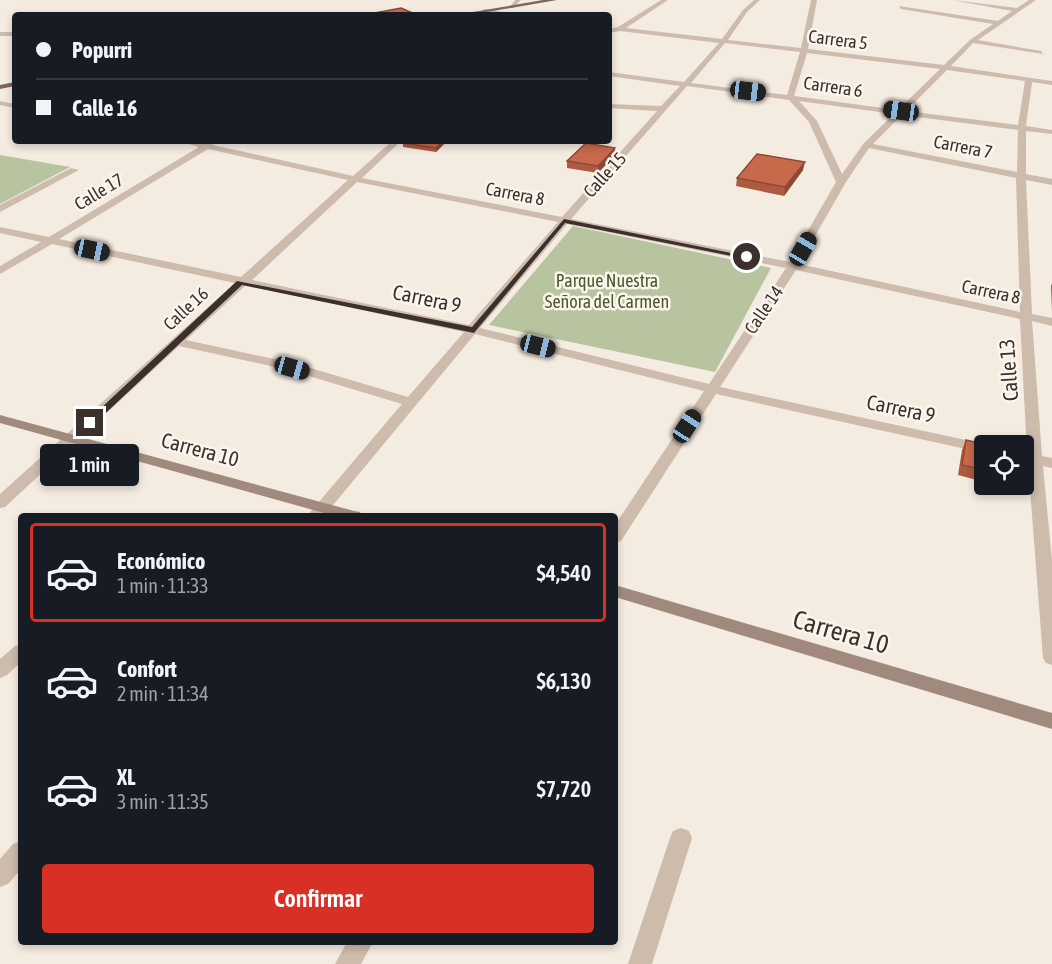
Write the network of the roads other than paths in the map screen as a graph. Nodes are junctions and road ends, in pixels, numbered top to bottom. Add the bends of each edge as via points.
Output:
1 (518, 0) edge
2 (554, 0) edge
3 (665, 0) edge
4 (757, 0) edge
5 (814, 0) edge
6 (955, 0) edge
7 (1033, 0) edge
8 (511, 7) junction
9 (901, 7) dead end
10 (1017, 10) junction
11 (484, 11) junction
12 (478, 12) edge
13 (490, 12) edge
14 (998, 23) junction
15 (620, 29) junction
16 (612, 30) edge
17 (972, 41) junction
18 (723, 42) junction
19 (804, 51) junction
20 (1043, 53) dead end
21 (944, 67) junction
22 (612, 74) edge
23 (1029, 79) junction
24 (684, 83) junction
25 (1052, 83) edge
26 (790, 96) junction
27 (612, 106) edge
28 (664, 109) junction
29 (901, 111) junction
30 (1022, 128) junction
31 (1052, 132) edge
32 (209, 144) edge
33 (215, 144) edge
34 (394, 144) edge
35 (867, 145) junction
36 (74, 170) dead end
37 (1021, 175) junction
38 (355, 179) junction
39 (841, 182) junction
40 (1052, 182) edge
41 (0, 209) edge
42 (564, 221) junction
43 (0, 230) edge
44 (50, 241) junction
45 (794, 266) junction
46 (0, 271) edge
47 (240, 282) junction
48 (1026, 317) junction
49 (1052, 322) edge
50 (474, 330) junction
51 (176, 342) junction
52 (711, 389) junction
53 (411, 402) junction
54 (0, 418) edge
55 (1029, 435) edge
56 (73, 439) junction
57 (974, 446) edge
58 (1034, 459) edge
59 (1052, 463) edge
60 (1033, 495) edge
61 (0, 503) edge
62 (319, 512) edge
63 (618, 532) edge
64 (618, 592) edge
65 (18, 654) edge
66 (1052, 658) edge
67 (0, 670) edge
68 (1052, 721) edge
69 (681, 838) dead end
70 (18, 855) edge
71 (0, 876) edge
72 (359, 945) edge
73 (347, 964) edge
74 (640, 964) edge

1 - 8 street
2 - 8 main road
3 - 15 street
4 - 18 street, Calle 15
5 - 19 street
6 - 10 street
7 - 10 street, Calle 14
8 - 11 main road
9 - 14 street
10 - 14 street, Calle 14
11 - 12 main road
11 - 13 street
14 - 17 street, Calle 14
15 - 16 street
15 - 18 street, Carrera 5
17 - 20 street
17 - 21 street, Calle 14
18 - 19 street, Carrera 5
18 - 24 street, Calle 15
19 - 21 street, Carrera 5
19 - 26 street
21 - 23 street, Carrera 5
21 - 29 street, Calle 14
22 - 24 street, Carrera 6
23 - 25 street, Carrera 5
23 - 30 street, Calle 13
24 - 26 street, Carrera 6
24 - 28 street, Calle 15
26 - 29 street, Carrera 6
26 - 39 street via 813,121
27 - 28 street
28 - 42 street, Calle 15
29 - 30 street, Carrera 6
29 - 35 street, Calle 14
30 - 31 street, Carrera 6
30 - 37 street, Calle 13
32 - 44 street, Calle 17
33 - 38 street, Carrera 8
34 - 38 street, Calle 16
35 - 37 street, Carrera 7
35 - 39 street, Calle 14
36 - 41 street
37 - 40 street, Carrera 7
37 - 48 street, Calle 13
38 - 42 street, Carrera 8
38 - 47 street, Calle 16
39 - 45 street, Calle 14
42 - 45 street, Carrera 8
42 - 50 street, Calle 15
43 - 44 street, Carrera 9
44 - 46 street, Calle 17
44 - 47 street, Carrera 9
45 - 48 street, Carrera 8
45 - 52 street, Calle 14
47 - 50 street, Carrera 9
47 - 51 street, Calle 16
48 - 49 street, Carrera 8
48 - 55 street, Calle 13
50 - 52 street, Carrera 9
50 - 53 street, Calle 15
51 - 53 street via 292,368
51 - 56 street, Calle 16
52 - 57 street, Carrera 9
52 - 63 street, Calle 14
53 - 62 street, Calle 15
54 - 56 street, Carrera 10
56 - 61 street, Calle 16
56 - 62 street, Carrera 10
58 - 59 street
60 - 66 street, Calle 13
64 - 68 street, Carrera 10
65 - 67 street
69 - 74 street
70 - 71 street
72 - 73 street

